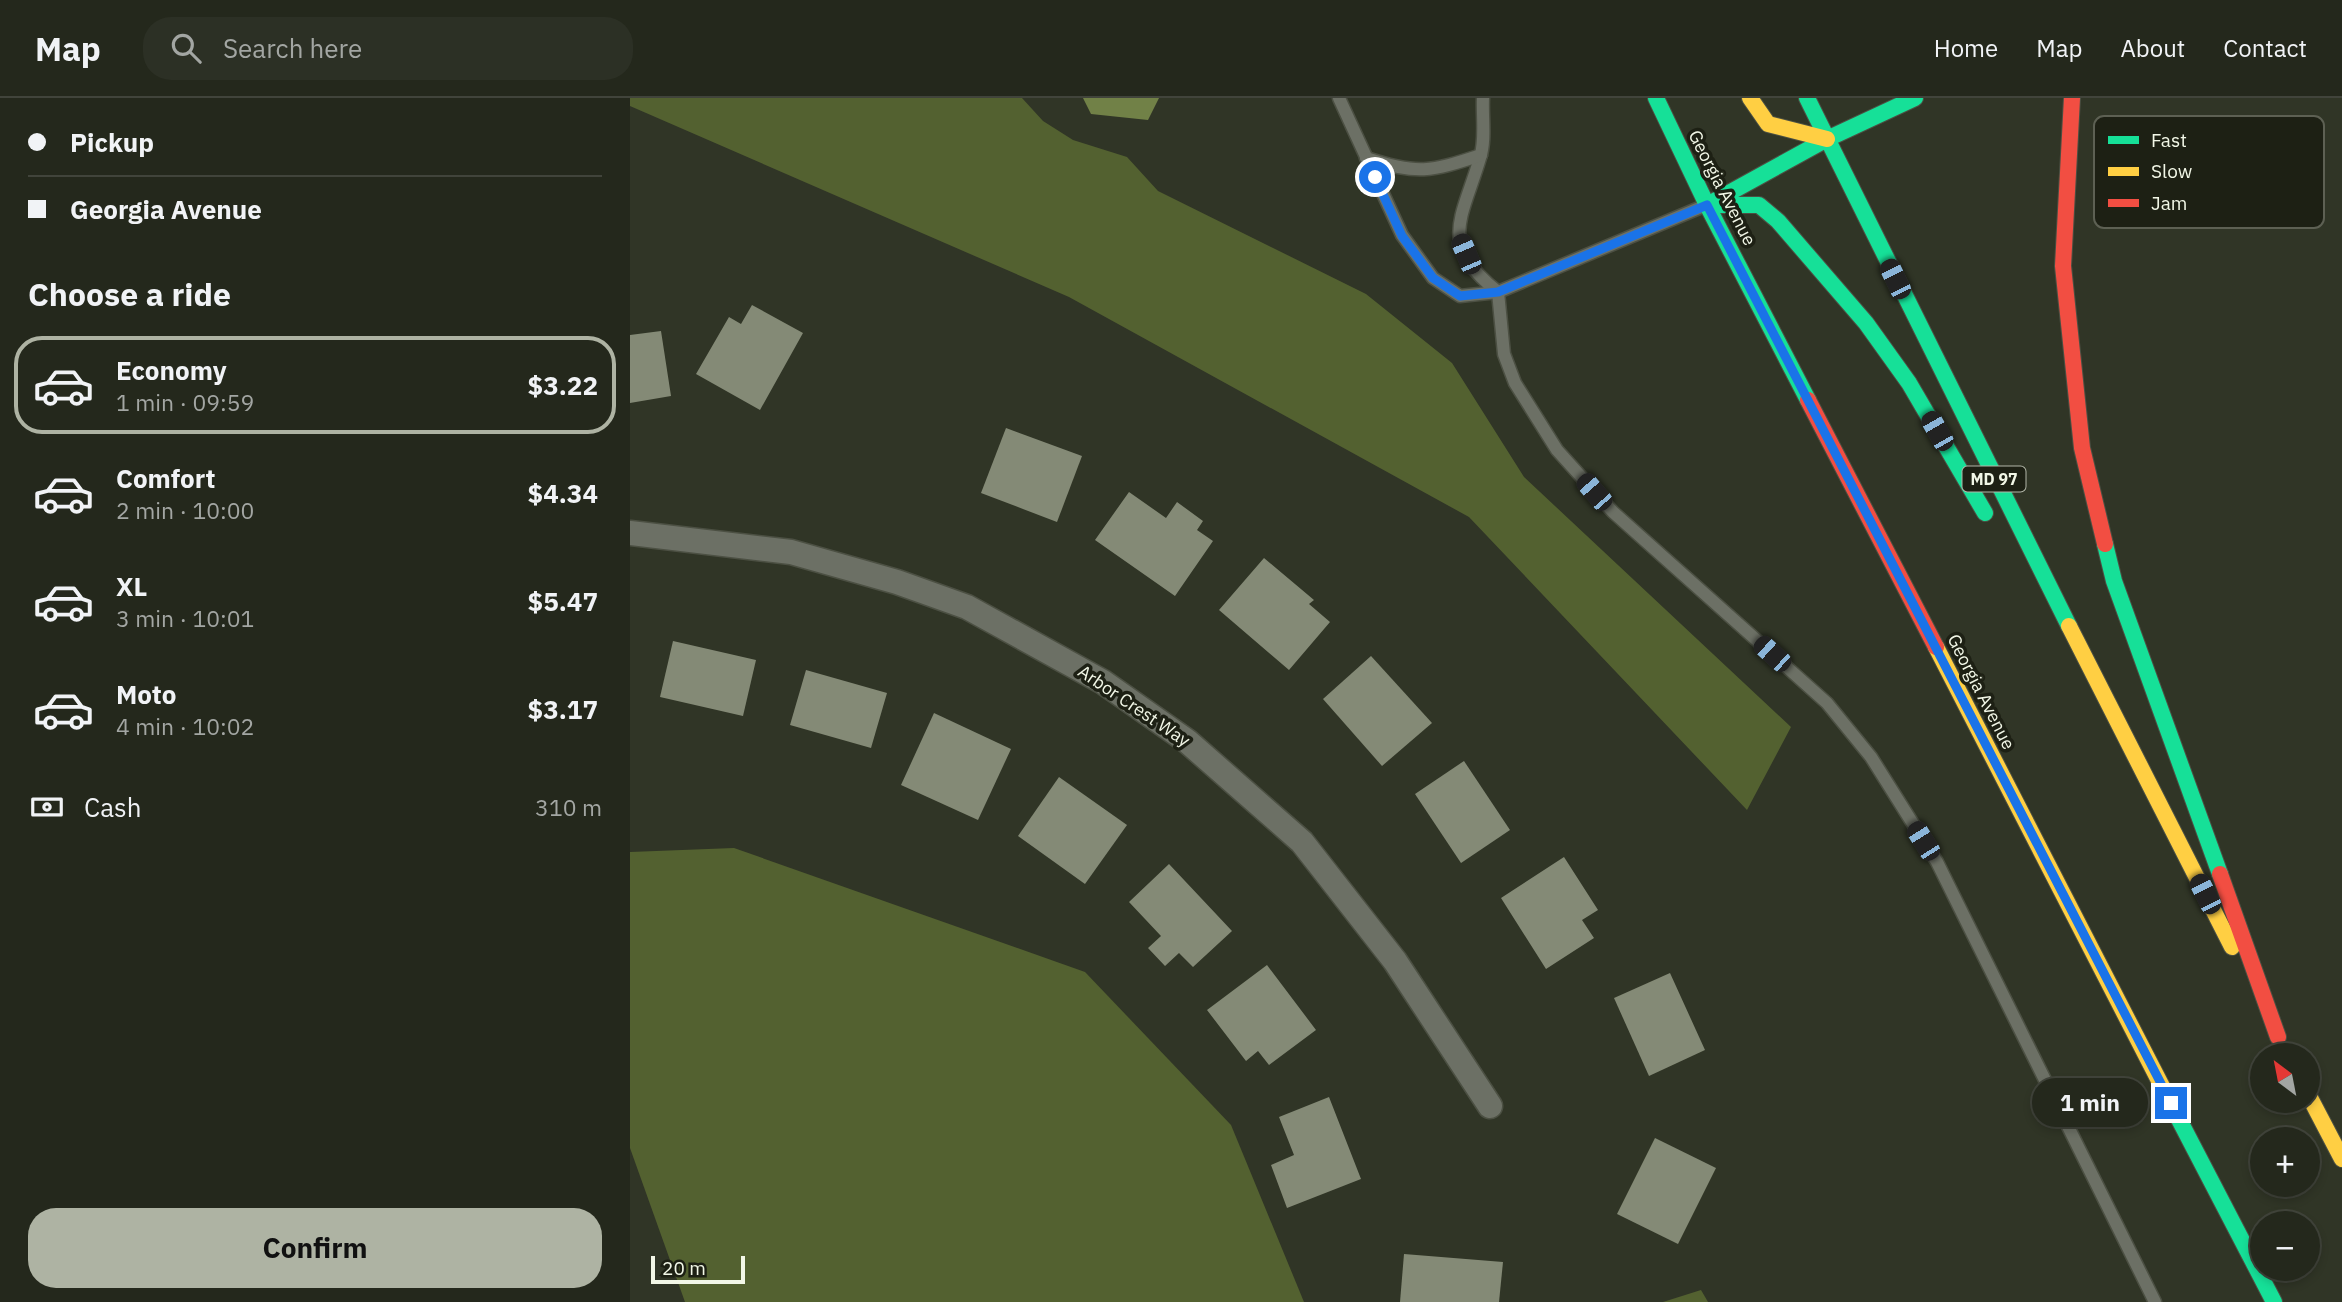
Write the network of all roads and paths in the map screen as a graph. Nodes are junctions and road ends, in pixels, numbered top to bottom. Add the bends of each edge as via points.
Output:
1 (1339, 98) edge
2 (1483, 98) edge
3 (1656, 98) edge
4 (1750, 98) edge
5 (1807, 98) edge
6 (1915, 98) edge
7 (2072, 98) edge
8 (1827, 139) junction
9 (1482, 155) junction
10 (1366, 158) junction
11 (1707, 205) junction
12 (1498, 292) junction
13 (1994, 528) dead end
14 (630, 533) edge
15 (2044, 612) dead end
16 (2164, 817) junction
17 (2278, 1037) junction
18 (2281, 1043) edge
19 (1490, 1106) dead end
20 (2318, 1113) edge
21 (2342, 1159) edge
22 (2155, 1302) edge
23 (2274, 1302) edge

1 - 10 lane
2 - 9 lane
3 - 11 main road, Georgia Avenue
4 - 8 main road via 1768,124
5 - 8 main road, MD 97
6 - 8 main road
7 - 17 main road via 2063,266 2082,448 2114,582
8 - 11 main road
8 - 16 main road, MD 97
9 - 10 lane via 1435,171 1403,170
9 - 12 lane via 1462,208 1458,236 1473,273
10 - 12 lane via 1402,236 1433,278 1460,296
11 - 12 lane
11 - 13 main road via 1759,205 1778,220 1866,323 1909,383
11 - 23 main road, Georgia Avenue
12 - 22 lane via 1504,354 1515,383 1557,450 1613,512 1827,703 1871,757 1937,862
14 - 19 street, Arbor Crest Way via 791,552 897,582 967,607 1103,682 1187,741 1302,842 1395,961
15 - 16 main road
16 - 17 main road, MD 97
17 - 18 main road, MD 97
20 - 21 main road

